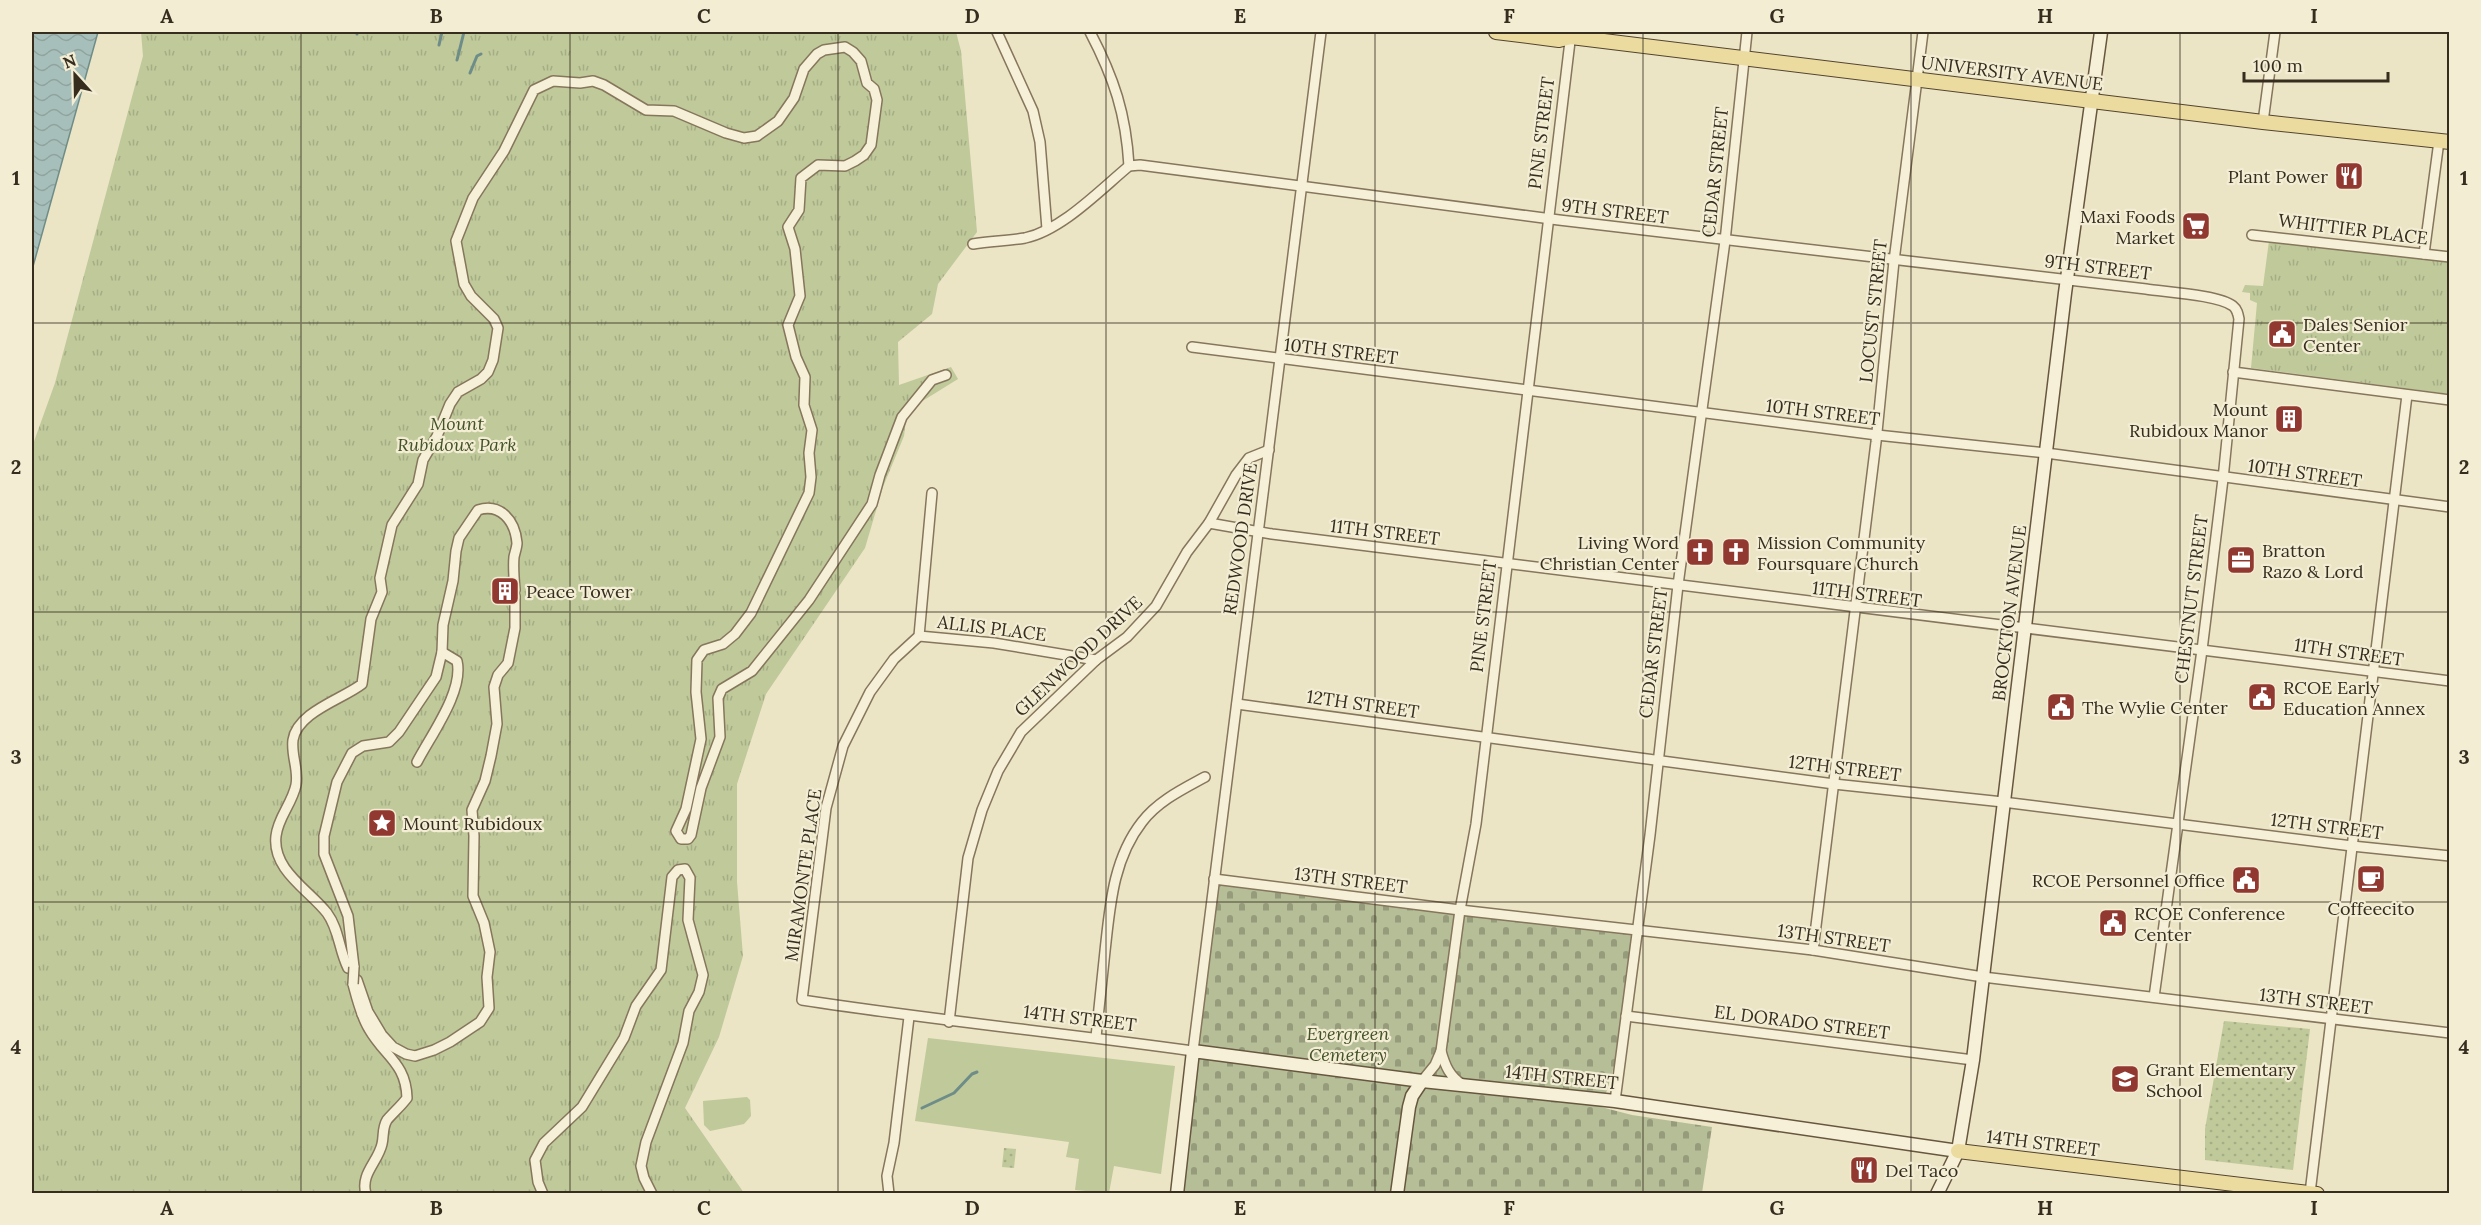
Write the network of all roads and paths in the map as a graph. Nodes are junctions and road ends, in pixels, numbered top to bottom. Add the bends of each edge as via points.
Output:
1 (997, 32) edge
2 (1090, 32) edge
3 (1321, 32) edge
4 (1496, 32) edge
5 (1747, 32) edge
6 (1923, 32) edge
7 (2101, 32) edge
8 (2275, 32) edge
9 (1569, 33) edge
10 (1743, 58) junction
11 (1917, 80) junction
12 (2093, 102) junction
13 (2263, 122) junction
14 (2444, 141) edge
15 (1129, 166) junction
16 (1302, 186) junction
17 (1549, 219) junction
18 (1047, 229) junction
19 (2252, 235) dead end
20 (1725, 241) junction
21 (973, 244) dead end
22 (2424, 254) junction
23 (2450, 257) edge
24 (1894, 261) junction
25 (2067, 279) junction
26 (2237, 311) joint
27 (1192, 347) dead end
28 (1278, 360) junction
29 (2233, 372) junction
30 (946, 375) dead end
31 (1527, 392) junction
32 (2407, 395) junction
33 (2450, 400) edge
34 (1702, 413) junction
35 (1877, 435) junction
36 (1269, 450) junction
37 (2046, 453) junction
38 (2223, 479) junction
39 (932, 493) dead end
40 (2393, 501) junction
41 (2450, 507) edge
42 (1209, 523) junction
43 (1256, 532) junction
44 (1508, 565) junction
45 (1678, 585) junction
46 (1856, 610) junction
47 (2025, 629) junction
48 (919, 636) junction
49 (2202, 650) junction
50 (442, 652) junction
51 (1096, 660) junction
52 (2374, 672) junction
53 (2450, 681) edge
54 (1237, 704) junction
55 (1487, 738) junction
56 (1658, 759) junction
57 (417, 762) dead end
58 (1205, 777) dead end
59 (1834, 784) junction
60 (2003, 802) junction
61 (2177, 823) junction
62 (2352, 846) junction
63 (2450, 856) edge
64 (1214, 879) junction
65 (1460, 910) junction
66 (1638, 929) junction
67 (1813, 951) junction
68 (351, 968) junction
69 (1983, 977) junction
70 (2154, 997) junction
71 (802, 1000) joint
72 (364, 1012) junction
73 (1626, 1016) junction
74 (909, 1017) junction
75 (2329, 1020) junction
76 (949, 1022) junction
77 (2450, 1033) edge
78 (1096, 1038) junction
79 (1192, 1051) junction
80 (1441, 1051) junction
81 (1973, 1060) junction
82 (1422, 1081) junction
83 (1463, 1085) junction
84 (1615, 1101) junction
85 (1958, 1151) junction
86 (2313, 1193) edge
87 (366, 1194) edge
88 (543, 1194) edge
89 (652, 1194) edge
90 (889, 1194) edge
91 (1177, 1194) edge
92 (1397, 1194) edge
93 (1937, 1194) edge

1 - 18 street via 1033,111 1040,142
2 - 15 street via 1119,100 1127,131
3 - 16 street, REDWOOD DRIVE
4 - 9 main road, UNIVERSITY AVENUE via 1559,40
5 - 10 street, CEDAR STREET
6 - 11 street, LOCUST STREET
7 - 12 main road, BROCKTON AVENUE
8 - 13 street
9 - 10 main road, UNIVERSITY AVENUE
9 - 17 street, PINE STREET
10 - 11 main road, UNIVERSITY AVENUE
10 - 20 street, CEDAR STREET
11 - 12 main road, UNIVERSITY AVENUE
11 - 24 street, LOCUST STREET
12 - 13 main road, UNIVERSITY AVENUE
12 - 25 main road, BROCKTON AVENUE
13 - 14 main road, UNIVERSITY AVENUE
14 - 22 street
15 - 16 street, 9TH STREET
15 - 18 street via 1085,204
16 - 17 street, 9TH STREET
16 - 28 street, REDWOOD DRIVE
17 - 20 street, 9TH STREET
17 - 31 street, PINE STREET
18 - 21 street via 1026,238
19 - 22 street, WHITTIER PLACE
20 - 24 street, 9TH STREET
20 - 34 street, CEDAR STREET
22 - 23 street, WHITTIER PLACE
24 - 25 street, 9TH STREET
24 - 35 street, LOCUST STREET
25 - 26 street, 9TH STREET via 2212,298 2232,305
25 - 37 main road, BROCKTON AVENUE
26 - 29 street, CHESTNUT STREET
27 - 28 street, 10TH STREET
28 - 31 street, 10TH STREET
28 - 36 street, REDWOOD DRIVE
29 - 32 street
29 - 38 street, CHESTNUT STREET
30 - 68 street via 932,380 902,417 872,504 809,600 752,671 722,689 718,698 718,745 701,788 691,835 681,839 676,831 686,809 701,739 697,660 704,650 723,644 735,634 751,613 809,492 812,430 804,405 805,377 788,325 800,296 795,249 788,227 799,210 801,178 818,165 845,166 864,156 871,145 877,100 861,61 845,47 817,54 804,69 794,98 778,121 757,136 744,138 674,111 646,110 592,81 553,81 534,90 504,151 473,198 456,241 464,284 498,328 493,360 488,372 458,392 450,404 423,460 418,484 392,525 380,578 382,592 371,619 362,684 314,712 294,736 296,785 279,821 277,850 281,864 335,925
31 - 34 street, 10TH STREET
31 - 44 street, PINE STREET
32 - 33 street
32 - 40 street
34 - 35 street, 10TH STREET
34 - 45 street, CEDAR STREET
35 - 37 street, 10TH STREET
35 - 46 street, LOCUST STREET
36 - 42 street, GLENWOOD DRIVE via 1249,458
36 - 43 street, REDWOOD DRIVE
37 - 38 street, 10TH STREET
37 - 47 main road, BROCKTON AVENUE
38 - 40 street, 10TH STREET
38 - 49 street, CHESTNUT STREET
39 - 48 street
40 - 41 street, 10TH STREET
40 - 52 street
42 - 43 street, 11TH STREET
42 - 51 street, GLENWOOD DRIVE via 1156,606
43 - 44 street, 11TH STREET
43 - 54 street, REDWOOD DRIVE
44 - 45 street, 11TH STREET
44 - 55 street, PINE STREET
45 - 46 street, 11TH STREET
45 - 56 street, CEDAR STREET
46 - 47 street, 11TH STREET
46 - 59 street, LOCUST STREET
47 - 49 street, 11TH STREET
47 - 60 main road, BROCKTON AVENUE
48 - 51 street, ALLIS PLACE via 994,643
48 - 71 street, MIRAMONTE PLACE via 894,659 870,692 843,746 826,808
49 - 52 street, 11TH STREET
49 - 61 street, CHESTNUT STREET
50 - 57 street via 457,661 456,688
50 - 68 street via 436,677 399,732 389,742 363,746 352,753 337,782 324,836 324,854 348,916
50 - 72 street via 459,538 478,510 489,506 503,512 517,544 515,628 508,663 494,687 497,724 485,781 472,810 473,896 490,952 489,1008 480,1022 450,1042 415,1056 393,1047
51 - 76 street, GLENWOOD DRIVE via 1021,732 998,771 982,810 968,858
52 - 53 street, 11TH STREET
52 - 62 street
54 - 55 street, 12TH STREET
54 - 64 street, REDWOOD DRIVE
55 - 56 street, 12TH STREET
55 - 65 street, PINE STREET
56 - 59 street, 12TH STREET
56 - 66 street, CEDAR STREET
58 - 78 street via 1157,806 1126,846 1112,886
59 - 60 street, 12TH STREET
59 - 67 street, LOCUST STREET
60 - 61 street, 12TH STREET
60 - 69 main road, BROCKTON AVENUE
61 - 62 street, 12TH STREET
61 - 70 street, CHESTNUT STREET
62 - 63 street, 12TH STREET
62 - 75 street
64 - 65 street, 13TH STREET
64 - 79 street, REDWOOD DRIVE
65 - 66 street, 13TH STREET
65 - 80 street, PINE STREET
66 - 67 street, 13TH STREET
66 - 73 street, CEDAR STREET
67 - 69 street, 13TH STREET
68 - 72 street, bridge
69 - 70 street, 13TH STREET
69 - 81 main road, BROCKTON AVENUE
70 - 75 street, 13TH STREET
71 - 74 street, 14TH STREET
72 - 87 street via 369,1030 401,1070 407,1098 387,1121 382,1144 367,1173
73 - 81 street, EL DORADO STREET
73 - 84 street, CEDAR STREET
74 - 76 street, 14TH STREET
74 - 90 street via 894,1143 886,1176
75 - 77 street, 13TH STREET
75 - 86 street
76 - 78 street, 14TH STREET
78 - 79 street, 14TH STREET
79 - 82 main road, 14TH STREET
79 - 91 main road
80 - 82 street, PINE STREET
80 - 83 street via 1448,1071
81 - 85 main road, BROCKTON AVENUE
82 - 83 main road, 14TH STREET
82 - 92 main road, PINE STREET via 1409,1107
83 - 84 main road, 14TH STREET
84 - 85 main road, 14TH STREET
85 - 86 main road, 14TH STREET
85 - 93 main road, BROCKTON AVENUE
88 - 89 street via 536,1160 544,1143 582,1107 602,1077 636,1006 661,970 672,877 685,869 690,878 688,920 703,975 689,1011 683,1043 646,1142 642,1166

